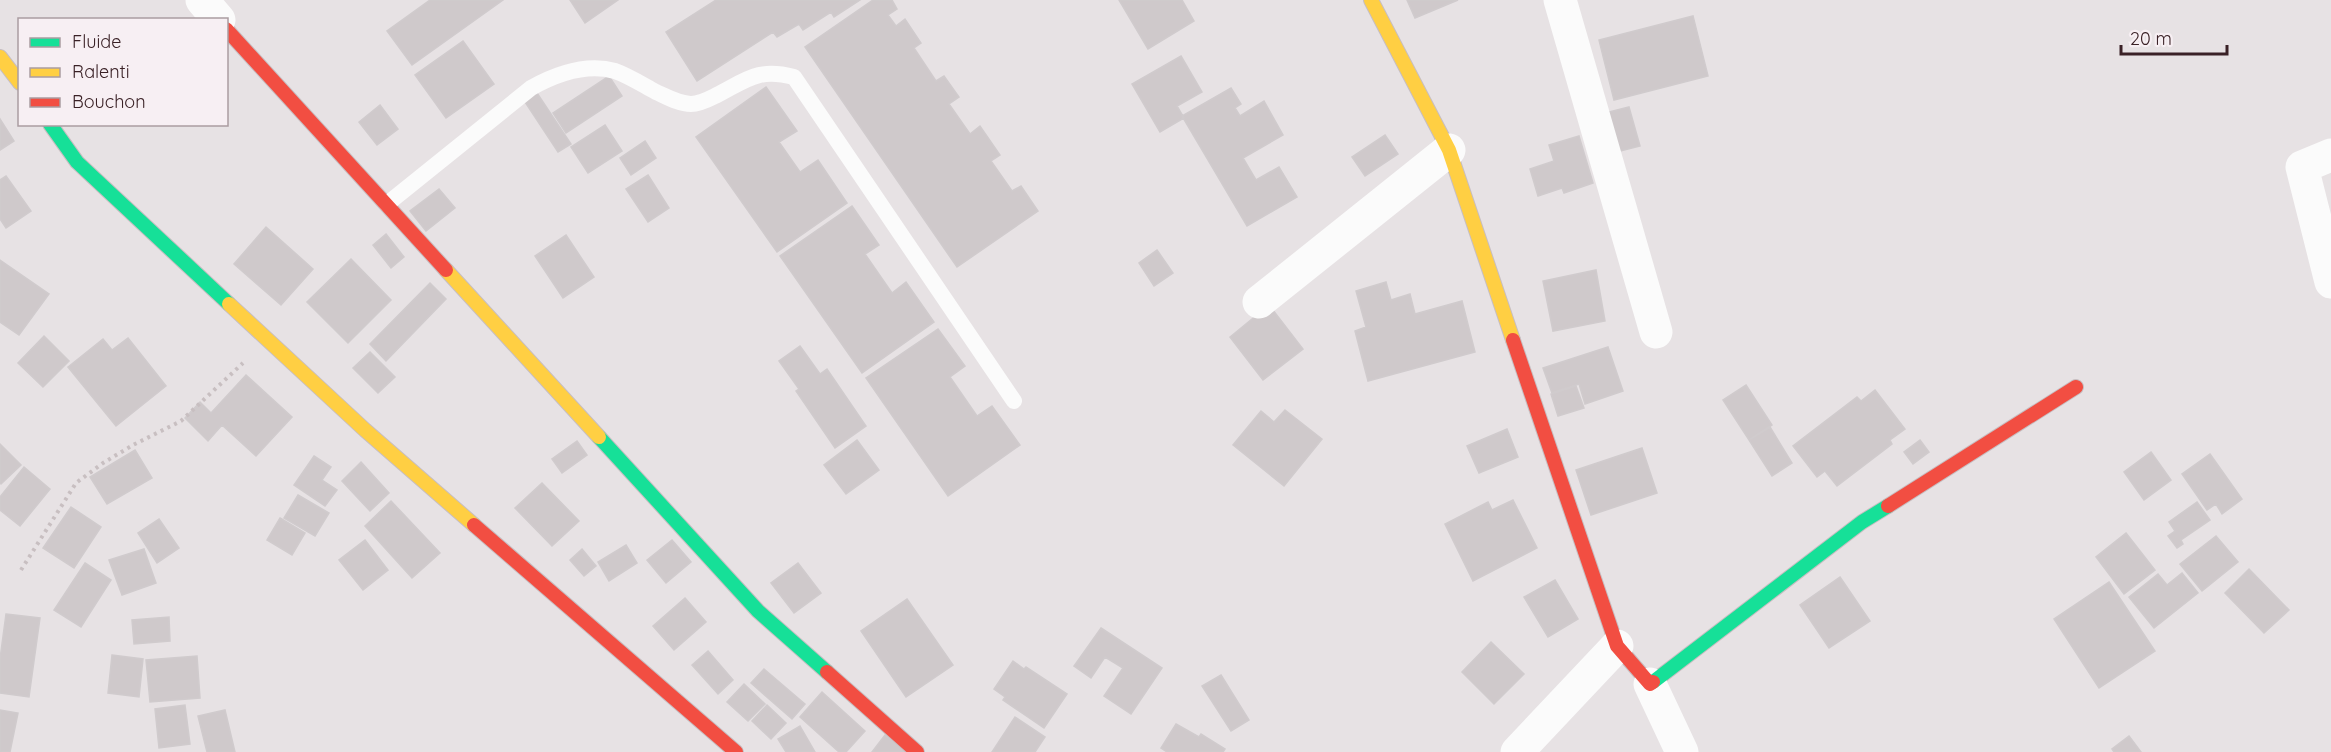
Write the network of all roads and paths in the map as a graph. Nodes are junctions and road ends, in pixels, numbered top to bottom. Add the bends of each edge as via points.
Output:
1 (202, 0) edge
2 (1371, 0) edge
3 (1560, 0) edge
4 (217, 18) edge
5 (228, 31) edge
6 (0, 57) edge
7 (18, 80) edge
8 (51, 126) edge
9 (1449, 150) junction
10 (2331, 156) edge
11 (387, 204) junction
12 (2331, 282) edge
13 (1259, 302) dead end
14 (1656, 332) dead end
15 (268, 340) junction
16 (2076, 387) dead end
17 (1014, 401) dead end
18 (21, 570) dead end
19 (1617, 646) junction
20 (1650, 684) junction
21 (736, 752) edge
22 (917, 752) edge
23 (1517, 752) edge
24 (1682, 752) edge

1 - 4 street
2 - 9 street
3 - 14 street
5 - 11 street
6 - 7 street
8 - 15 street via 77,162
9 - 13 street
9 - 19 street
10 - 12 street via 2302,167
11 - 17 lane via 531,88 554,76 580,70 607,70 691,104 760,73 794,76
11 - 22 street via 758,610
15 - 18 path via 182,421 133,445 76,483
15 - 21 street via 365,430
16 - 20 street via 1862,522
19 - 20 street
19 - 23 street
20 - 24 street

